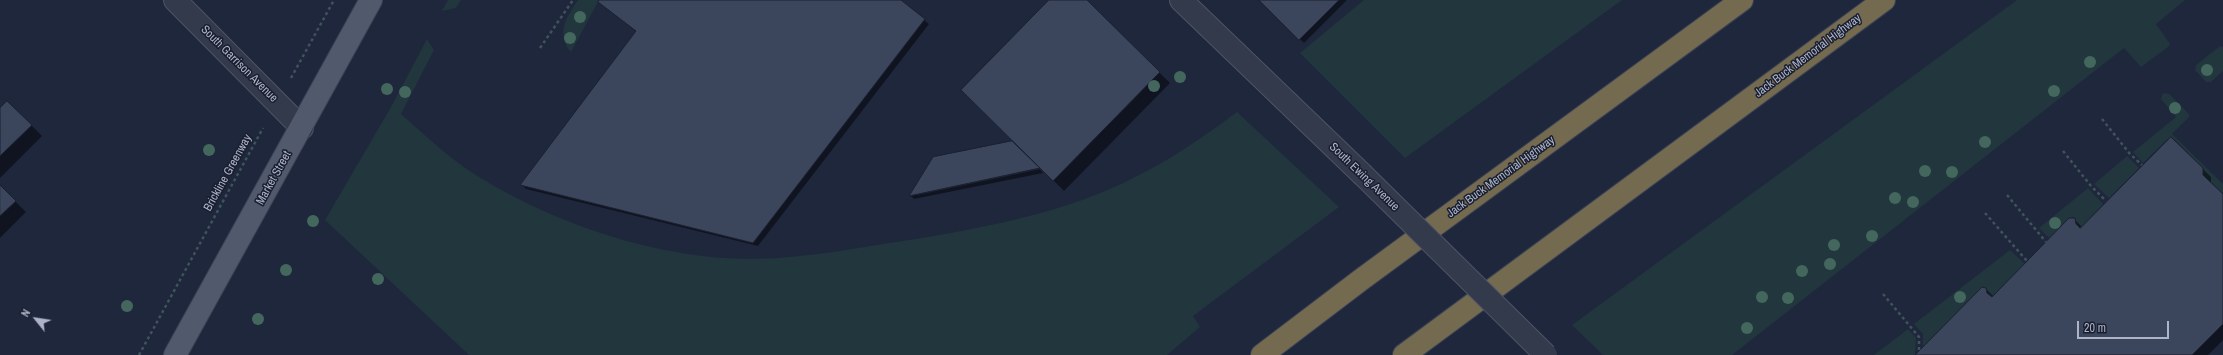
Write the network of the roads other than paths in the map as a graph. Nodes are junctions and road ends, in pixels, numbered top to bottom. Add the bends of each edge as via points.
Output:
1 (175, 0) edge
2 (371, 0) edge
3 (1181, 0) edge
4 (1741, 0) edge
5 (1884, 0) edge
6 (302, 128) junction
7 (175, 355) edge
8 (1262, 355) edge
9 (1404, 355) edge
10 (1546, 355) edge

1 - 6 street, South Garrison Avenue
2 - 6 main road, Market Street
3 - 10 street, South Ewing Avenue, bridge
4 - 8 highway, Jack Buck Memorial Highway
5 - 9 highway, Jack Buck Memorial Highway
6 - 7 main road, Market Street

